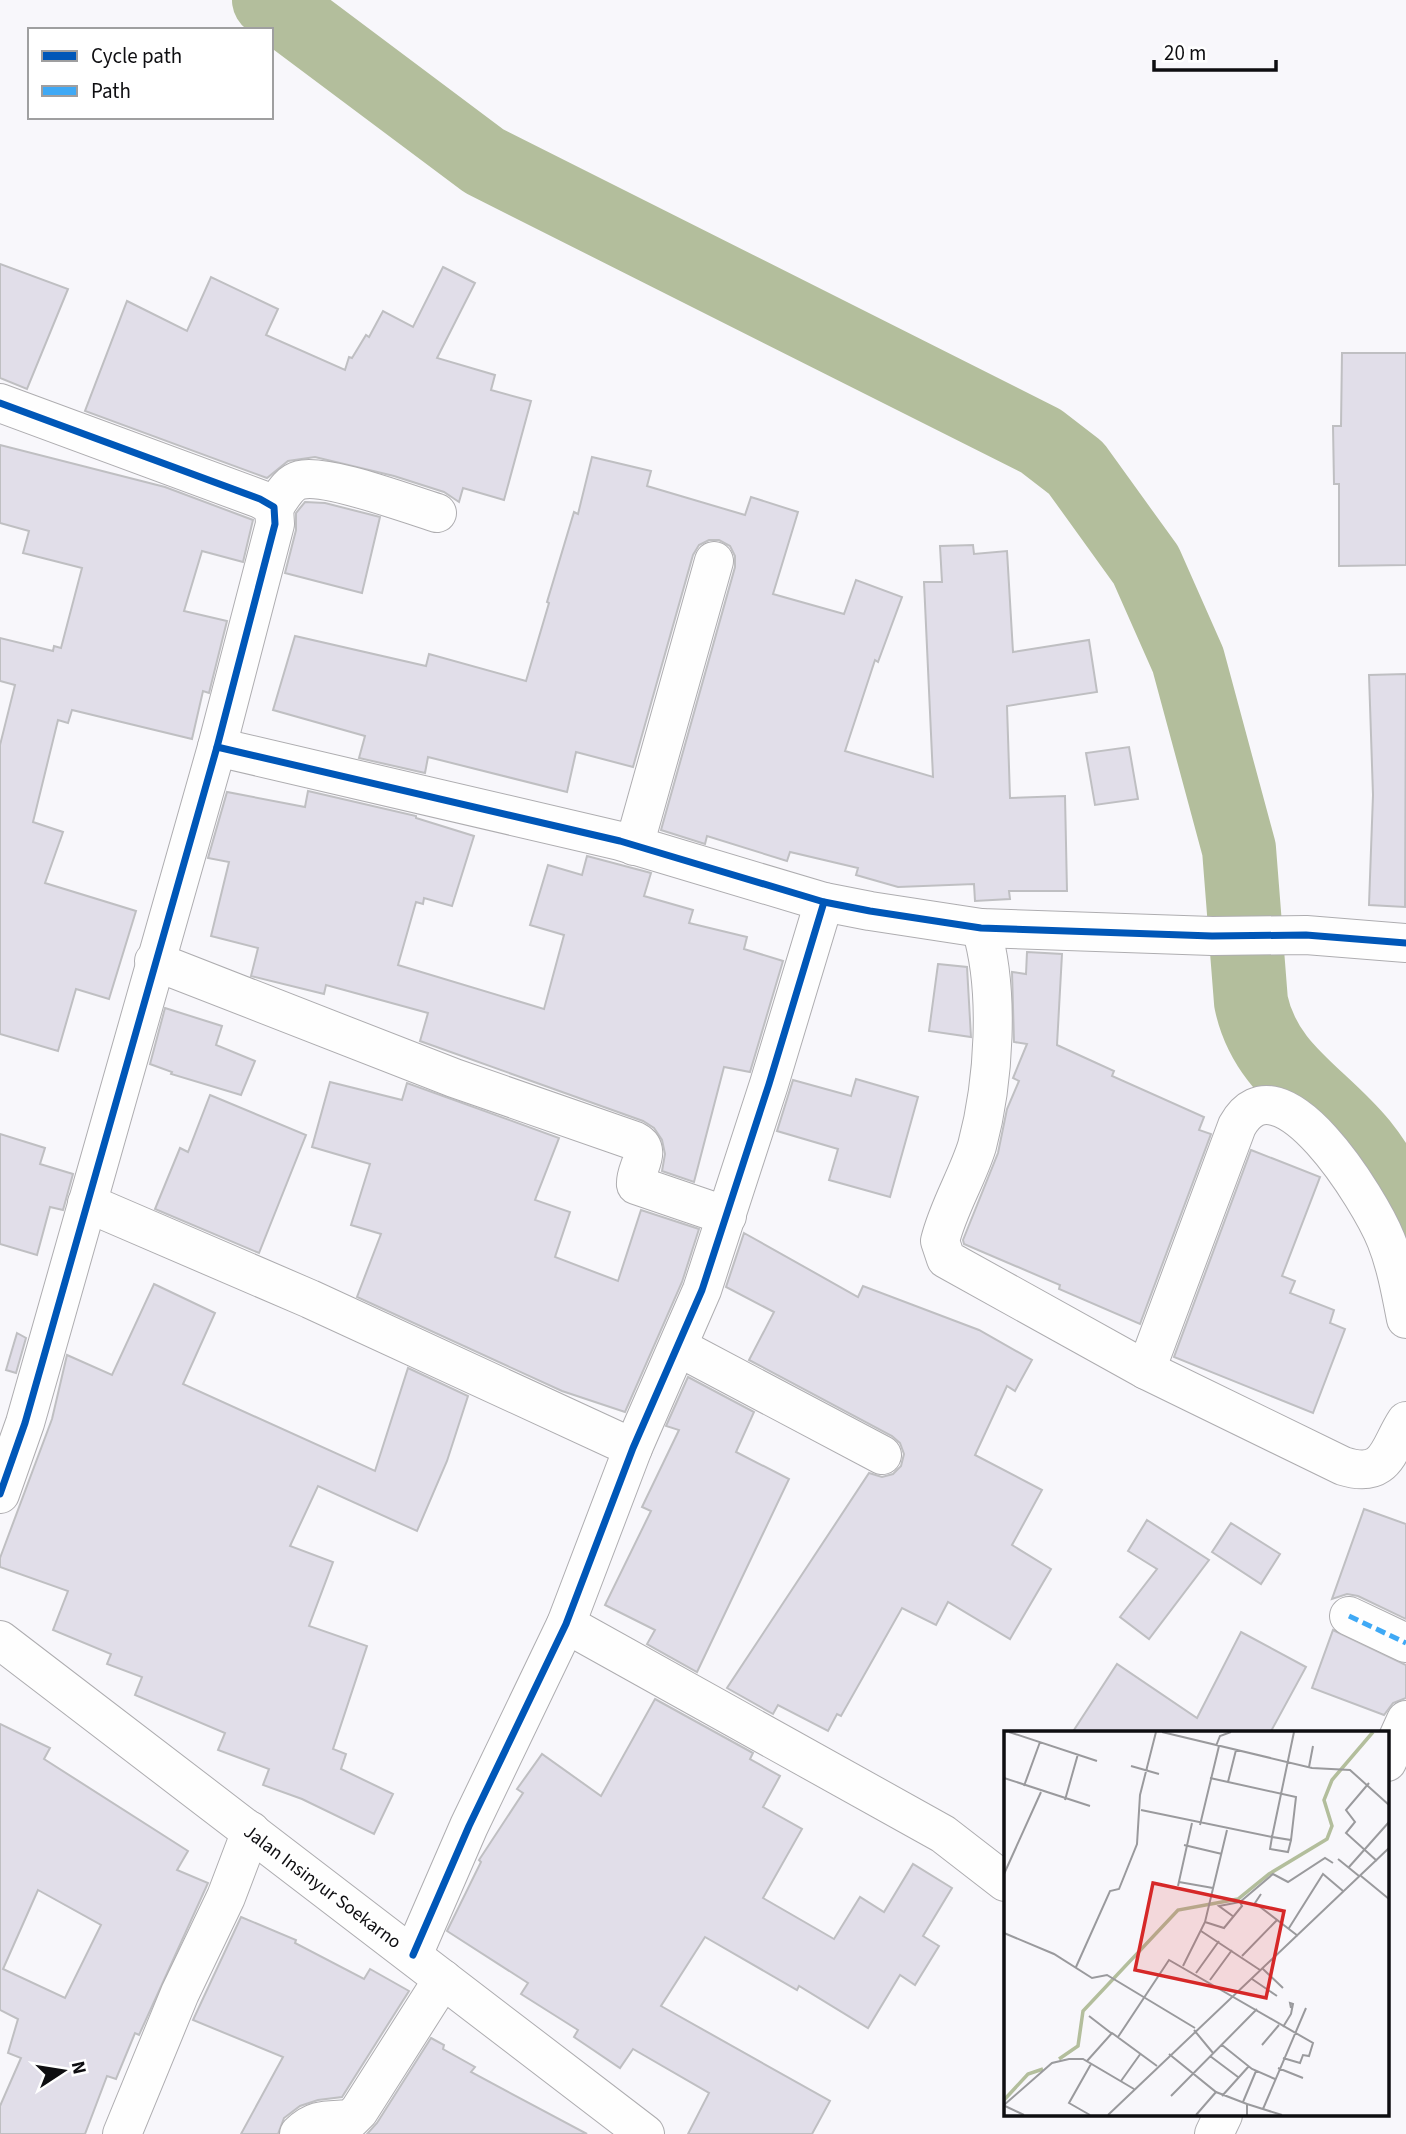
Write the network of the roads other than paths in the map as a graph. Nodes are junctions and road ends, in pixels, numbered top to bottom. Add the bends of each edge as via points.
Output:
1 (0, 403) edge
2 (274, 507) junction
3 (437, 513) dead end
4 (714, 561) dead end
5 (217, 747) junction
6 (634, 846) junction
7 (824, 902) junction
8 (981, 928) junction
9 (1406, 943) edge
10 (155, 961) junction
11 (87, 1203) junction
12 (727, 1216) junction
13 (1406, 1319) edge
14 (678, 1347) junction
15 (1146, 1370) junction
16 (1406, 1409) edge
17 (1406, 1421) edge
18 (633, 1448) junction
19 (881, 1455) dead end
20 (0, 1494) edge
21 (1349, 1616) dead end
22 (566, 1624) junction
23 (0, 1640) edge
24 (1406, 1643) edge
25 (1406, 1720) edge
26 (1388, 1760) edge
27 (251, 1831) junction
28 (1004, 1881) edge
29 (413, 1955) junction
30 (443, 1979) junction
31 (1223, 2116) edge
32 (122, 2134) edge
33 (299, 2134) edge
34 (645, 2134) edge
35 (1214, 2134) edge

1 - 2 street
2 - 3 street via 291,484 302,479 334,483
2 - 5 street via 275,524
4 - 6 street
5 - 6 street
5 - 10 street
6 - 7 street
7 - 8 street
7 - 12 street
8 - 9 street via 1306,935
8 - 15 street via 990,984 990,1071 976,1146 940,1241 943,1254
10 - 11 street
10 - 12 street via 454,1078 635,1141 645,1152 636,1185
11 - 18 street via 310,1299
11 - 20 street via 25,1423
12 - 14 street
13 - 15 street via 1386,1240 1362,1195 1334,1154 1296,1116 1272,1103 1263,1104 1244,1114 1237,1126
14 - 18 street
14 - 19 street
15 - 17 street via 1355,1469 1379,1465 1388,1458
16 - 17 street
18 - 22 street
21 - 24 street
22 - 28 street via 943,1834
22 - 29 street
23 - 27 street, Jalan Insinyur Soekarno
25 - 26 street
27 - 29 street, Jalan Insinyur Soekarno
27 - 32 street
29 - 30 street, Jalan Insinyur Soekarno
30 - 33 street via 359,2111 351,2119 322,2118
30 - 34 street, Jalan Insinyur Soekarno
31 - 35 street

